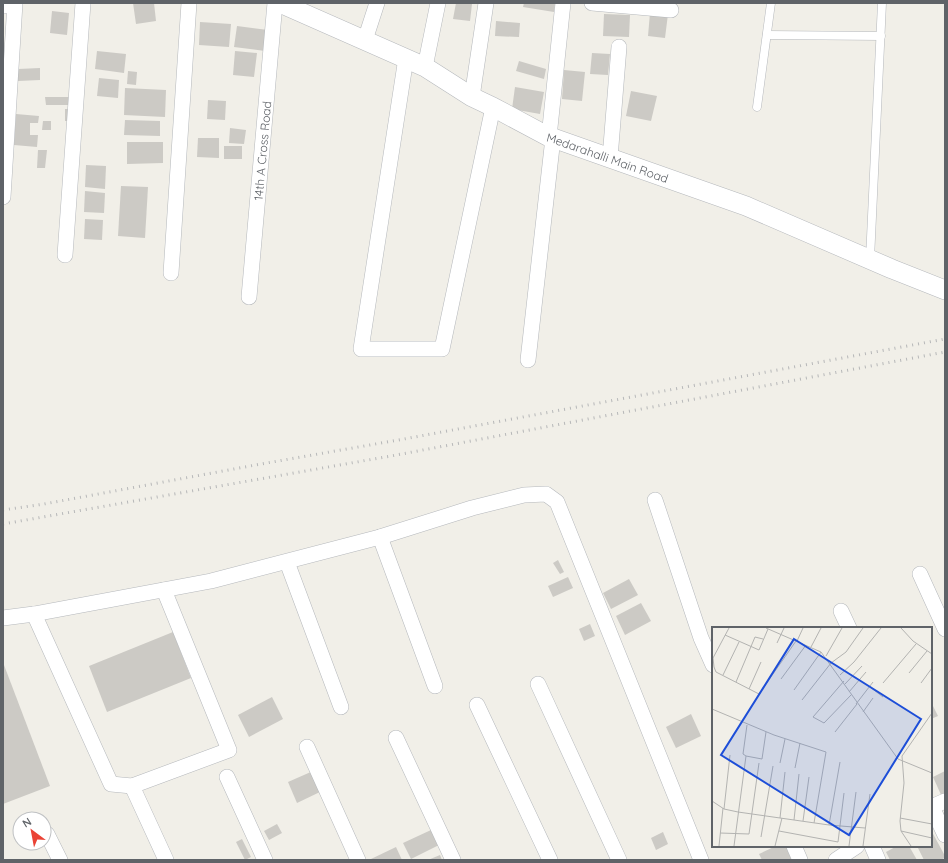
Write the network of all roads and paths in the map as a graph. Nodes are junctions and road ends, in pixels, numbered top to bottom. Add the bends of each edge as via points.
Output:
1 (11, 3) edge
2 (15, 3) edge
3 (83, 3) edge
4 (189, 3) edge
5 (275, 3) edge
6 (280, 3) edge
7 (377, 3) edge
8 (438, 3) edge
9 (486, 3) edge
10 (563, 3) edge
11 (592, 3) edge
12 (771, 3) edge
13 (882, 3) edge
14 (3, 4) edge
15 (671, 10) dead end
16 (767, 35) junction
17 (881, 36) junction
18 (365, 40) junction
19 (619, 47) dead end
20 (406, 58) junction
21 (424, 67) junction
22 (472, 97) junction
23 (493, 107) junction
24 (757, 107) dead end
25 (551, 138) junction
26 (610, 158) junction
27 (3, 197) edge
28 (65, 255) dead end
29 (870, 260) junction
30 (171, 273) dead end
31 (945, 290) edge
32 (248, 297) dead end
33 (528, 360) dead end
34 (655, 500) dead end
35 (380, 537) junction
36 (287, 562) junction
37 (920, 574) dead end
38 (164, 590) junction
39 (840, 611) dead end
40 (34, 614) junction
41 (3, 618) edge
42 (848, 627) edge
43 (945, 629) edge
44 (712, 663) edge
45 (538, 684) dead end
46 (435, 686) dead end
47 (477, 705) dead end
48 (341, 707) dead end
49 (396, 738) dead end
50 (308, 747) dead end
51 (227, 777) dead end
52 (132, 786) junction
53 (935, 805) edge
54 (945, 835) edge
55 (52, 844) edge
56 (794, 847) edge
57 (856, 847) edge
58 (872, 847) edge
59 (60, 860) edge
60 (166, 860) edge
61 (265, 860) edge
62 (358, 860) edge
63 (453, 860) edge
64 (550, 860) edge
65 (619, 860) edge
66 (701, 860) edge
67 (800, 860) edge
68 (836, 860) edge
69 (878, 860) edge

1 - 14 street
2 - 27 street
3 - 28 street
4 - 30 street
5 - 32 street, 14th A Cross Road
6 - 18 street, Medarahalli Main Road
7 - 18 street
8 - 21 street
9 - 22 street
10 - 25 street
11 - 15 street
12 - 16 lane
13 - 17 lane
16 - 17 lane
16 - 24 lane
17 - 29 lane
18 - 20 street, Medarahalli Main Road
19 - 26 street
20 - 21 street, Medarahalli Main Road
20 - 23 street via 361,349 442,349
21 - 22 street, Medarahalli Main Road
22 - 23 street, Medarahalli Main Road
23 - 25 street, Medarahalli Main Road
25 - 26 street, Medarahalli Main Road
25 - 33 street
26 - 29 street, Medarahalli Main Road via 746,206
29 - 31 street, Medarahalli Main Road
34 - 44 street via 701,638
35 - 36 street
35 - 46 street
35 - 66 street via 472,508 524,495 546,494 557,502
36 - 38 street
36 - 48 street
37 - 43 street
38 - 40 street
38 - 52 street via 229,750
39 - 42 street
40 - 41 street
40 - 52 street via 111,784
45 - 65 street
47 - 64 street
49 - 63 street
50 - 62 street
51 - 61 street
52 - 60 street
53 - 54 street
55 - 59 street
56 - 67 street
57 - 68 street
58 - 69 street

